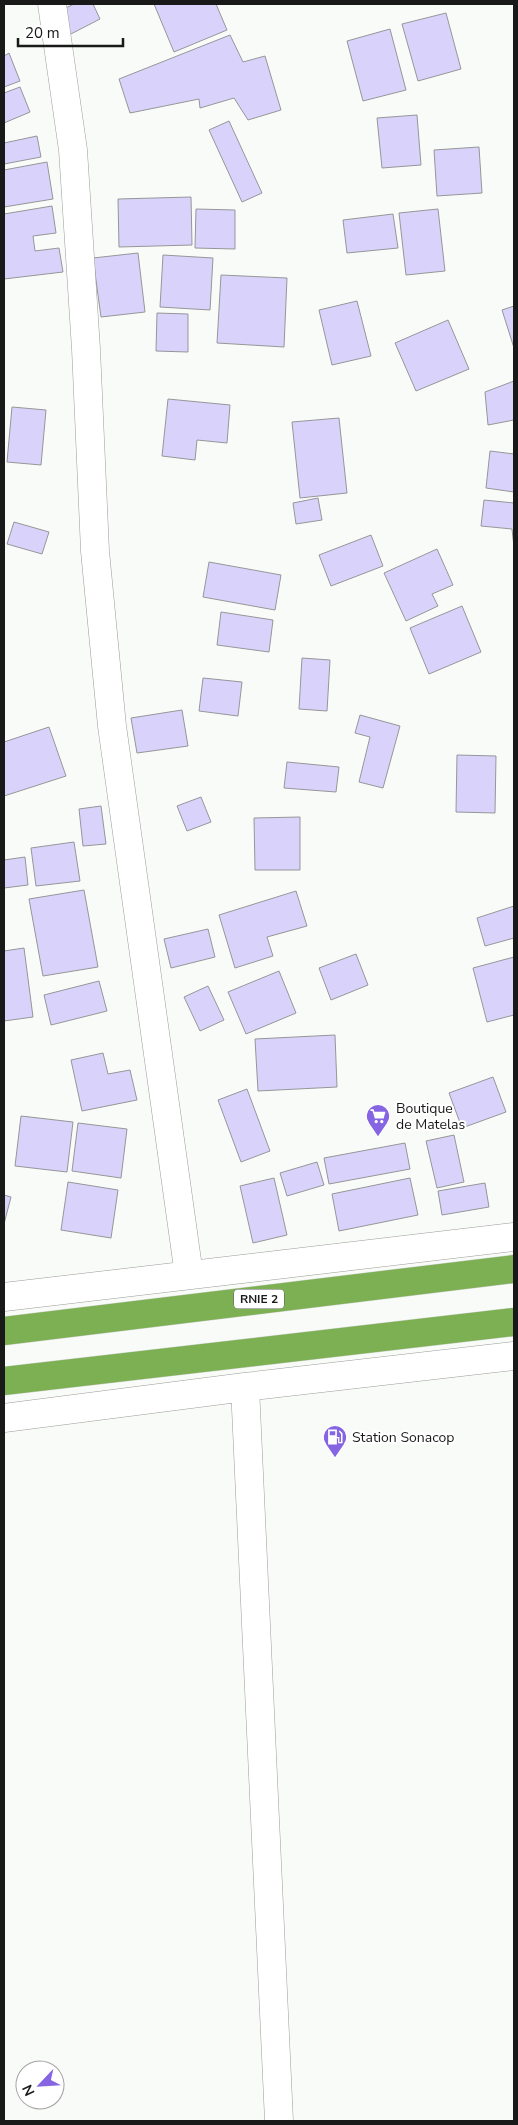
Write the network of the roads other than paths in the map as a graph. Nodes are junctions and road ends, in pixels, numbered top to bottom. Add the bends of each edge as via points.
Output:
1 (52, 4) edge
2 (514, 1237) edge
3 (514, 1269) edge
4 (190, 1275) junction
5 (4, 1297) edge
6 (514, 1322) edge
7 (4, 1331) edge
8 (514, 1356) edge
9 (4, 1381) edge
10 (245, 1387) junction
11 (4, 1418) edge
12 (279, 2121) edge

1 - 4 street via 73,150 95,551 112,726
2 - 4 street
3 - 7 highway, RNIE 2 / RNIE 2
4 - 5 street
6 - 9 highway
8 - 10 street
10 - 11 street
10 - 12 street

